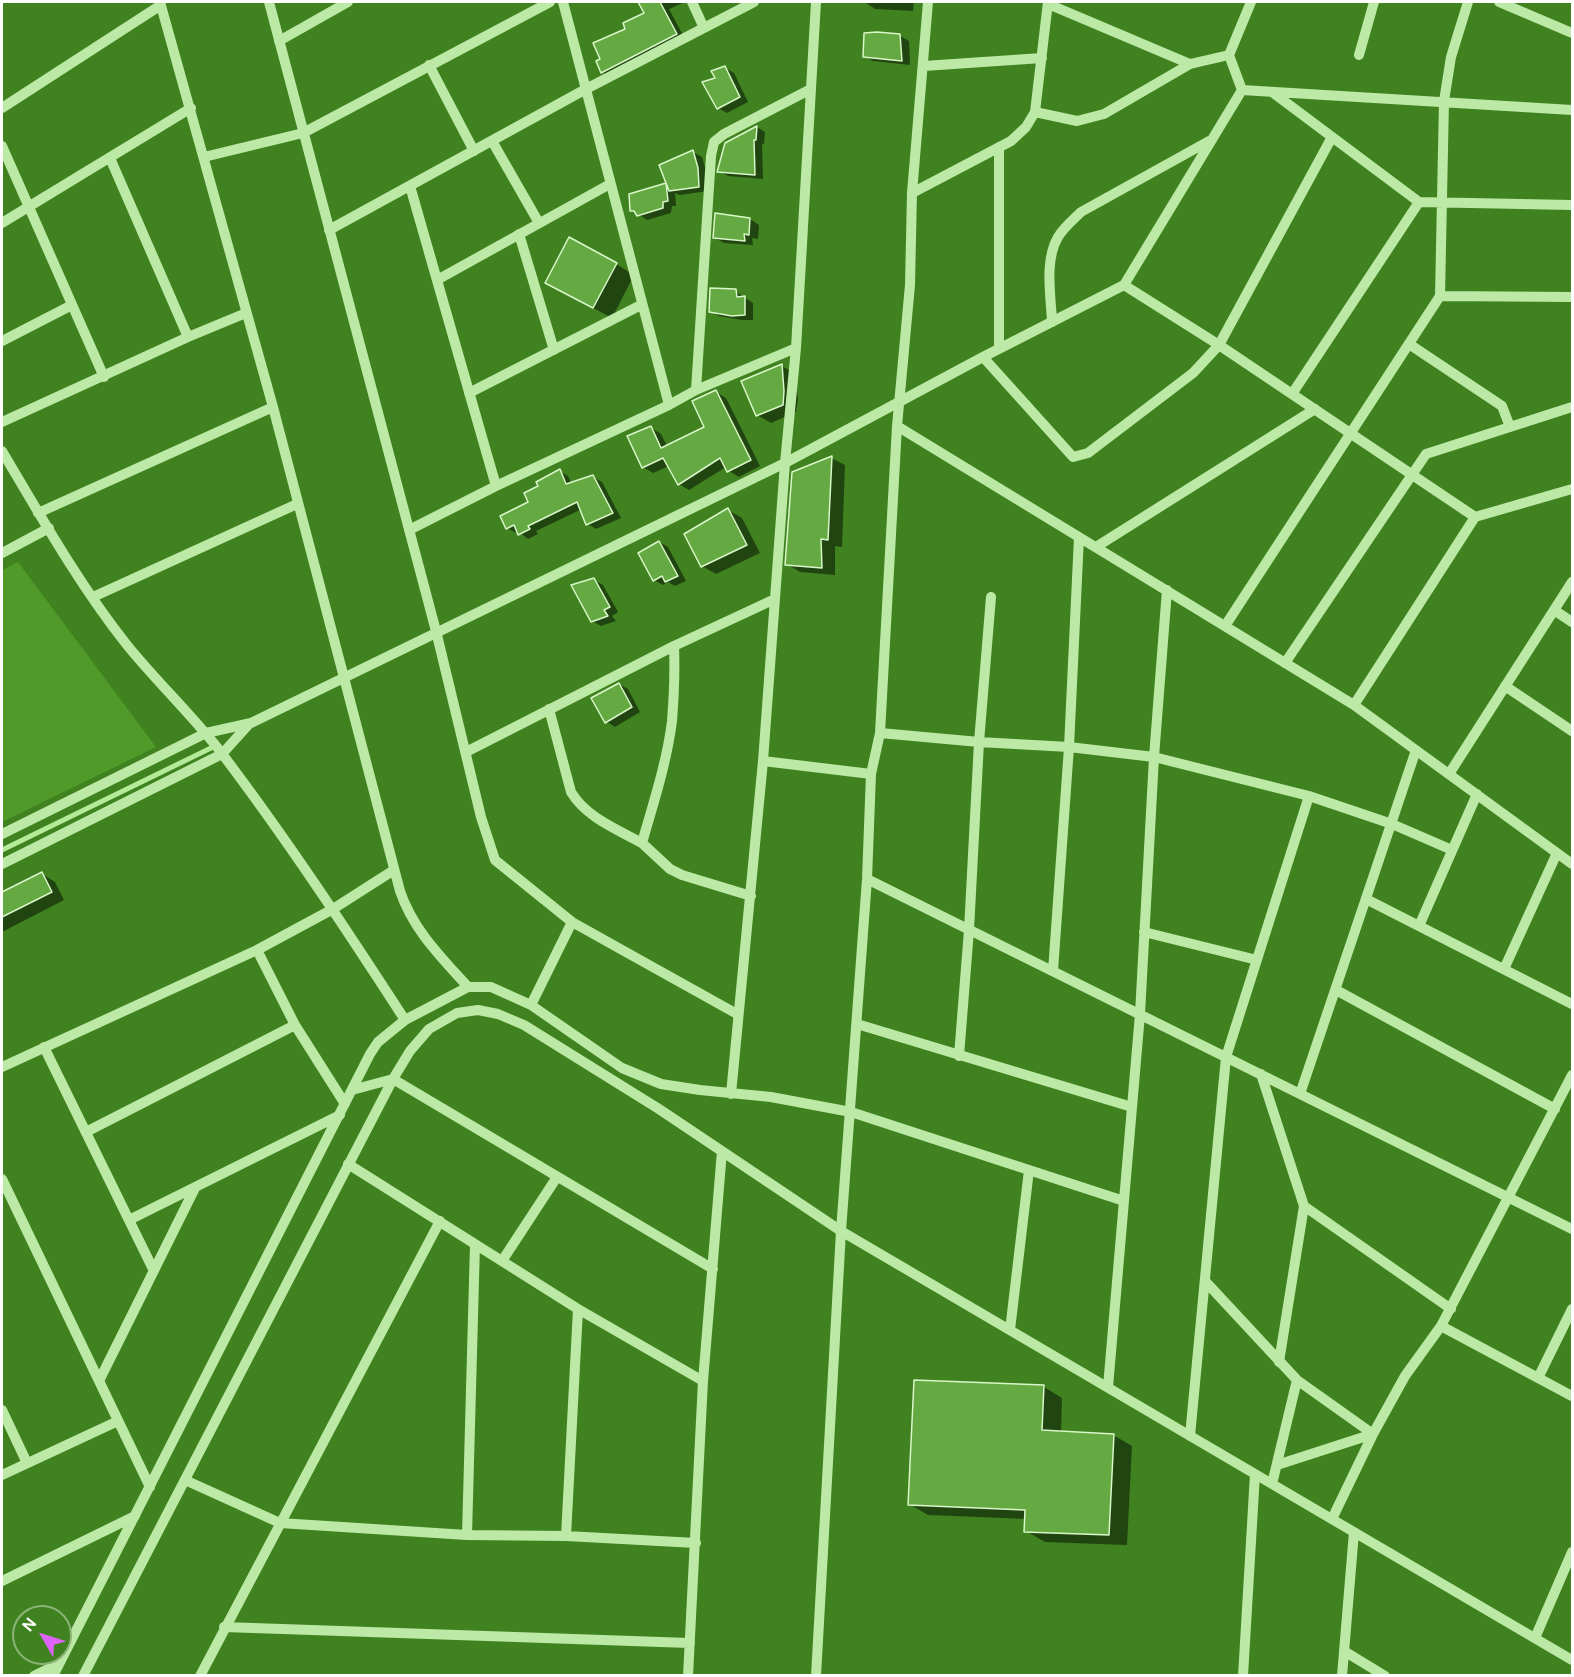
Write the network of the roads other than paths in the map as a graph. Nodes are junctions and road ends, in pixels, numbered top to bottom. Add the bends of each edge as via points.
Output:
1 (269, 2) edge
2 (348, 2) edge
3 (550, 2) edge
4 (563, 2) edge
5 (692, 2) edge
6 (754, 2) edge
7 (816, 2) edge
8 (928, 2) edge
9 (1374, 2) edge
10 (1468, 2) edge
11 (1499, 2) edge
12 (160, 3) edge
13 (1048, 3) edge
14 (1247, 3) edge
15 (704, 27) junction
16 (1572, 33) edge
17 (279, 41) junction
18 (1229, 55) junction
19 (1359, 55) dead end
20 (1042, 58) junction
21 (1190, 64) junction
22 (429, 65) junction
23 (924, 66) junction
24 (586, 89) junction
25 (811, 89) junction
26 (1242, 90) junction
27 (1272, 92) junction
28 (1444, 101) junction
29 (2, 108) edge
30 (191, 108) junction
31 (1572, 110) edge
32 (1035, 112) junction
33 (303, 133) junction
34 (1332, 137) junction
35 (492, 141) junction
36 (1210, 141) junction
37 (2, 146) edge
38 (999, 147) junction
39 (474, 150) junction
40 (204, 157) junction
41 (110, 158) junction
42 (610, 184) junction
43 (410, 186) junction
44 (912, 193) junction
45 (1419, 202) junction
46 (1443, 202) junction
47 (1572, 205) edge
48 (28, 207) junction
49 (2, 223) edge
50 (539, 223) junction
51 (329, 230) junction
52 (519, 234) junction
53 (437, 280) junction
54 (1125, 285) junction
55 (1440, 297) junction
56 (1572, 297) edge
57 (72, 305) junction
58 (641, 305) junction
59 (246, 313) junction
60 (1052, 322) junction
61 (188, 337) junction
62 (2, 340) edge
63 (1409, 344) junction
64 (1219, 345) junction
65 (796, 348) junction
66 (999, 349) junction
67 (554, 350) junction
68 (983, 357) junction
69 (104, 377) junction
70 (696, 390) junction
71 (469, 393) junction
72 (1292, 394) junction
73 (900, 402) junction
74 (669, 405) junction
75 (273, 407) junction
76 (1572, 407) edge
77 (1315, 409) junction
78 (2, 422) edge
79 (897, 426) junction
80 (1510, 427) junction
81 (1351, 433) junction
82 (2, 451) edge
83 (785, 463) junction
84 (1413, 474) junction
85 (496, 486) junction
86 (1572, 489) edge
87 (297, 504) junction
88 (38, 513) junction
89 (1475, 517) junction
90 (49, 528) junction
91 (409, 530) junction
92 (1079, 537) junction
93 (1096, 547) junction
94 (2, 553) edge
95 (1572, 582) edge
96 (1167, 590) junction
97 (93, 597) junction
98 (991, 597) dead end
99 (775, 599) junction
100 (1554, 610) junction
101 (1572, 622) edge
102 (1225, 626) junction
103 (436, 631) junction
104 (674, 646) junction
105 (1285, 663) junction
106 (343, 679) junction
107 (1505, 686) junction
108 (1354, 705) junction
109 (549, 709) junction
110 (251, 723) junction
111 (1572, 731) edge
112 (206, 733) junction
113 (880, 733) junction
114 (979, 742) junction
115 (1070, 747) junction
116 (1416, 750) junction
117 (466, 752) junction
118 (222, 754) junction
119 (1154, 757) junction
120 (763, 761) junction
121 (872, 774) junction
122 (1449, 774) junction
123 (1477, 794) junction
124 (1309, 796) junction
125 (1392, 824) junction
126 (2, 834) edge
127 (642, 843) junction
128 (1452, 850) junction
129 (1557, 853) junction
130 (2, 864) edge
131 (1572, 864) edge
132 (394, 870) junction
133 (867, 879) junction
134 (751, 896) junction
135 (1366, 900) junction
136 (333, 909) junction
137 (572, 922) junction
138 (1419, 926) junction
139 (969, 930) junction
140 (1144, 932) junction
141 (257, 950) junction
142 (1257, 960) junction
143 (1504, 969) junction
144 (1053, 971) junction
145 (468, 987) junction
146 (1336, 990) junction
147 (1572, 1004) edge
148 (531, 1005) junction
149 (737, 1014) junction
150 (1140, 1014) junction
151 (405, 1020) junction
152 (857, 1024) junction
153 (295, 1025) junction
154 (44, 1047) junction
155 (959, 1056) junction
156 (1226, 1057) junction
157 (2, 1067) edge
158 (1261, 1074) junction
159 (1572, 1075) edge
160 (393, 1079) junction
161 (352, 1090) junction
162 (731, 1094) junction
163 (1300, 1094) junction
164 (345, 1104) junction
165 (1132, 1107) junction
166 (1555, 1109) junction
167 (851, 1112) junction
168 (339, 1114) junction
169 (86, 1132) junction
170 (722, 1151) junction
171 (348, 1164) junction
172 (1029, 1170) junction
173 (557, 1176) junction
174 (2, 1179) edge
175 (195, 1188) junction
176 (1510, 1198) junction
177 (1124, 1200) junction
178 (1304, 1206) junction
179 (129, 1220) junction
180 (440, 1221) junction
181 (1572, 1229) edge
182 (841, 1231) junction
183 (475, 1244) junction
184 (502, 1261) junction
185 (153, 1269) junction
186 (712, 1269) junction
187 (1205, 1281) junction
188 (1572, 1308) edge
189 (578, 1309) junction
190 (1451, 1309) junction
191 (1441, 1326) junction
192 (1010, 1330) junction
193 (1279, 1362) junction
194 (1538, 1378) junction
195 (1297, 1380) junction
196 (99, 1381) junction
197 (703, 1381) junction
198 (1108, 1387) junction
199 (1572, 1396) edge
200 (2, 1410) edge
201 (118, 1421) junction
202 (1373, 1434) junction
203 (1190, 1436) junction
204 (27, 1463) junction
205 (1277, 1465) junction
206 (1255, 1474) junction
207 (2, 1475) edge
208 (185, 1480) junction
209 (1272, 1484) junction
210 (150, 1487) junction
211 (135, 1515) junction
212 (1332, 1519) junction
213 (280, 1523) junction
214 (1354, 1532) junction
215 (467, 1535) junction
216 (567, 1536) junction
217 (696, 1543) junction
218 (1572, 1552) edge
219 (2, 1581) edge
220 (224, 1627) junction
221 (72, 1637) edge
222 (1535, 1638) junction
223 (690, 1643) junction
224 (1344, 1651) junction
225 (1572, 1660) edge
226 (56, 1665) edge
227 (34, 1676) edge
228 (83, 1676) edge
229 (200, 1676) edge
230 (688, 1676) edge
231 (816, 1676) edge
232 (1243, 1676) edge
233 (1342, 1676) edge
234 (1385, 1676) edge

1 - 17 street
2 - 17 street
3 - 22 street
4 - 24 street
5 - 15 street
6 - 15 street
7 - 25 street
8 - 23 street
9 - 19 street
10 - 28 street via 1451,57
11 - 16 street
12 - 29 street
12 - 30 street
13 - 20 street
13 - 21 street
14 - 18 street
15 - 24 street
17 - 33 street
18 - 21 street
18 - 26 street
20 - 23 street
20 - 32 street
21 - 32 street via 1104,114 1077,121
22 - 33 street
22 - 39 street
23 - 44 street
24 - 35 street
24 - 42 street
25 - 65 street
25 - 70 street via 714,142
26 - 27 street
26 - 36 street
27 - 28 street
27 - 34 street
28 - 31 street
28 - 46 street
30 - 40 street
30 - 41 street
32 - 38 street via 1026,127
33 - 40 street
33 - 51 street
34 - 45 street
34 - 64 street
35 - 39 street
35 - 50 street
36 - 54 street
36 - 60 street via 1081,212 1066,226 1052,252
37 - 48 street
38 - 44 street
38 - 66 street
39 - 43 street
40 - 59 street
41 - 48 street
41 - 61 street
42 - 50 street
42 - 58 street
43 - 51 street
43 - 53 street
44 - 73 street via 910,285
45 - 46 street
45 - 72 street
46 - 47 street
46 - 55 street
48 - 49 street
48 - 57 street
50 - 52 street
51 - 91 street
52 - 53 street
52 - 67 street
53 - 71 street
54 - 60 street
54 - 64 street
55 - 56 street
55 - 63 street
57 - 62 street
57 - 69 street
58 - 67 street
58 - 74 street
59 - 61 street
59 - 75 street
60 - 66 street
61 - 69 street
63 - 80 street via 1502,406
63 - 81 street
64 - 68 street via 1193,373 1088,453 1073,457
64 - 72 street
65 - 70 street
65 - 83 street
66 - 68 street
67 - 71 street
68 - 73 street
69 - 78 street
70 - 74 street
71 - 85 street
72 - 77 street
73 - 79 street
73 - 83 street
74 - 85 street
75 - 87 street
75 - 88 street
76 - 80 street
77 - 81 street
77 - 93 street
79 - 92 street
79 - 113 street
80 - 84 street via 1426,454
81 - 84 street
81 - 102 street
82 - 88 street
83 - 99 street
83 - 103 street
84 - 89 street
84 - 105 street
85 - 91 street
86 - 89 street
87 - 97 street
87 - 106 street
88 - 90 street
89 - 108 street
90 - 94 street
90 - 97 street
91 - 103 street
92 - 93 street
92 - 115 street
93 - 96 street
95 - 100 street
96 - 102 street
96 - 119 street
97 - 112 street via 141,661
98 - 114 street
99 - 104 street
99 - 120 street
100 - 101 street
100 - 107 street
102 - 105 street
103 - 106 street
103 - 117 street
104 - 109 street
104 - 127 street via 671,724
105 - 108 street
106 - 110 street
106 - 132 street
107 - 111 street
107 - 122 street
108 - 116 street
109 - 117 street
109 - 127 street via 571,792 578,803
110 - 112 street
110 - 118 street
112 - 118 street
112 - 126 street
113 - 114 street
113 - 121 street
114 - 115 street
114 - 139 street
115 - 119 street
115 - 144 street
116 - 122 street
116 - 125 street
117 - 137 street via 495,860
118 - 130 street
118 - 136 street
119 - 124 street
119 - 140 street
120 - 121 street
120 - 134 street
121 - 133 street
122 - 123 street
123 - 128 street
123 - 129 street
124 - 125 street
124 - 142 street
125 - 128 street
125 - 135 street
127 - 134 street via 682,875
128 - 138 street
129 - 131 street
129 - 143 street
132 - 136 street
132 - 145 street via 414,922
133 - 139 street
133 - 152 street
134 - 149 street
135 - 138 street
135 - 146 street
136 - 141 street
136 - 151 street
137 - 148 street
137 - 149 street
138 - 143 street
139 - 144 street
139 - 155 street
140 - 142 street
140 - 150 street
141 - 153 street
141 - 154 street
142 - 156 street
143 - 147 street
144 - 150 street
145 - 148 street via 491,987
145 - 151 street
146 - 163 street
146 - 166 street
148 - 162 street via 622,1068 661,1084
149 - 162 street
150 - 156 street
150 - 165 street
151 - 161 street via 378,1042
152 - 155 street
152 - 167 street
153 - 164 street
153 - 169 street
154 - 157 street
154 - 169 street
155 - 165 street
156 - 158 street
156 - 187 street
158 - 163 street
158 - 178 street
159 - 166 street
160 - 161 street
160 - 170 street via 410,1051 441,1021 457,1013 478,1010 498,1014 524,1025
160 - 171 street
160 - 173 street
161 - 164 street
162 - 167 street
163 - 176 street
164 - 168 street
165 - 177 street
166 - 176 street
167 - 172 street
167 - 182 street
168 - 175 street
168 - 210 street
169 - 179 street
170 - 182 street
170 - 186 street
171 - 180 street
171 - 208 street
172 - 177 street
172 - 192 street
173 - 184 street
173 - 186 street
174 - 196 street
175 - 179 street
175 - 185 street
176 - 181 street
176 - 190 street
177 - 198 street
178 - 190 street
178 - 193 street
179 - 185 street
180 - 183 street
180 - 213 street
182 - 192 street
182 - 231 street
183 - 184 street
183 - 215 street
184 - 189 street
185 - 196 street
186 - 197 street
187 - 193 street
187 - 203 street
188 - 194 street
189 - 197 street
189 - 216 street
190 - 191 street
191 - 194 street
191 - 202 street via 1395,1392
192 - 198 street
193 - 195 street
194 - 199 street
195 - 202 street
195 - 205 street
196 - 201 street
197 - 217 street
198 - 203 street
200 - 204 street
201 - 204 street
201 - 210 street
202 - 205 street
202 - 212 street
203 - 206 street
204 - 207 street
205 - 209 street
206 - 209 street
206 - 232 street
208 - 213 street
208 - 228 street
209 - 212 street
210 - 211 street
211 - 219 street
211 - 221 street
212 - 214 street
213 - 215 street
213 - 220 street
214 - 222 street
214 - 224 street
215 - 216 street
216 - 217 street
217 - 223 street
218 - 222 street
220 - 223 street
220 - 229 street
222 - 225 street
223 - 230 street
224 - 233 street
224 - 234 street
226 - 227 street

